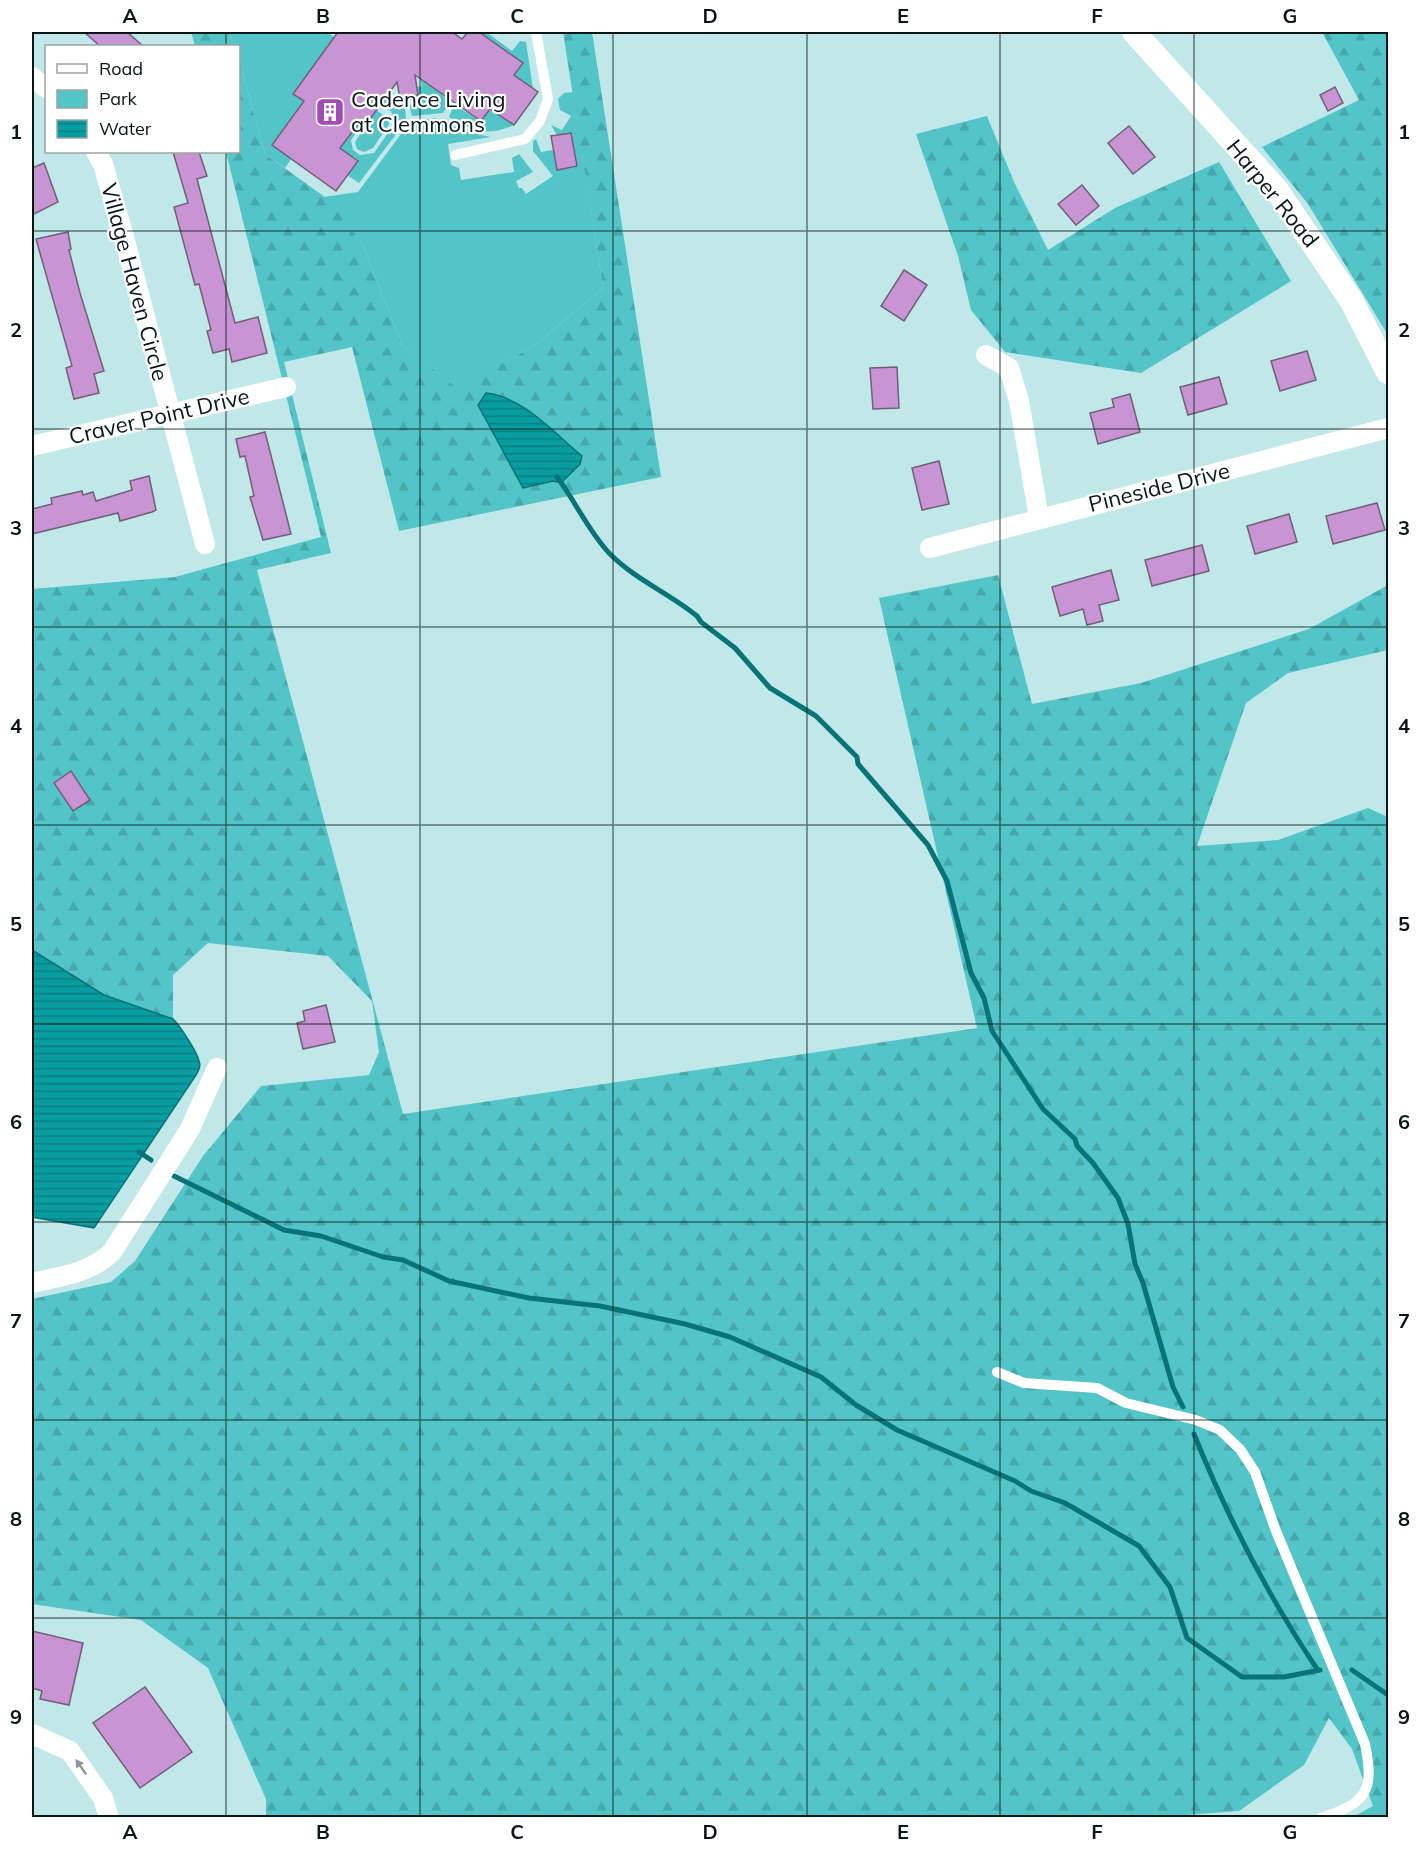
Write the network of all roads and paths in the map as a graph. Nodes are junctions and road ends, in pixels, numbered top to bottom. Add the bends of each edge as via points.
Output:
1 (536, 32) edge
2 (1134, 32) edge
3 (32, 77) edge
4 (45, 87) edge
5 (97, 153) edge
6 (455, 155) dead end
7 (986, 354) dead end
8 (1389, 372) edge
9 (286, 387) dead end
10 (170, 414) junction
11 (1389, 428) edge
12 (32, 446) edge
13 (1039, 518) junction
14 (205, 544) dead end
15 (930, 548) dead end
16 (217, 1068) dead end
17 (32, 1283) edge
18 (998, 1372) dead end
19 (32, 1734) edge
20 (109, 1818) edge
21 (1321, 1818) edge

1 - 6 lane via 548,99 540,121 525,139
2 - 8 street, Harper Road via 1276,189 1334,273
3 - 4 street
5 - 10 street, Village Haven Circle via 122,229
7 - 13 street via 1008,368 1019,401
9 - 10 street, Craver Point Drive
10 - 12 street, Craver Point Drive
10 - 14 street, Village Haven Circle
11 - 13 street, Pineside Drive
13 - 15 street, Pineside Drive
16 - 17 street via 190,1129 112,1252 85,1271
18 - 21 lane via 1024,1383 1097,1388 1125,1403 1196,1420 1220,1430 1240,1449 1255,1472 1348,1702 1371,1771 1364,1794 1349,1808
20 -> 19 street via 103,1798 70,1751

